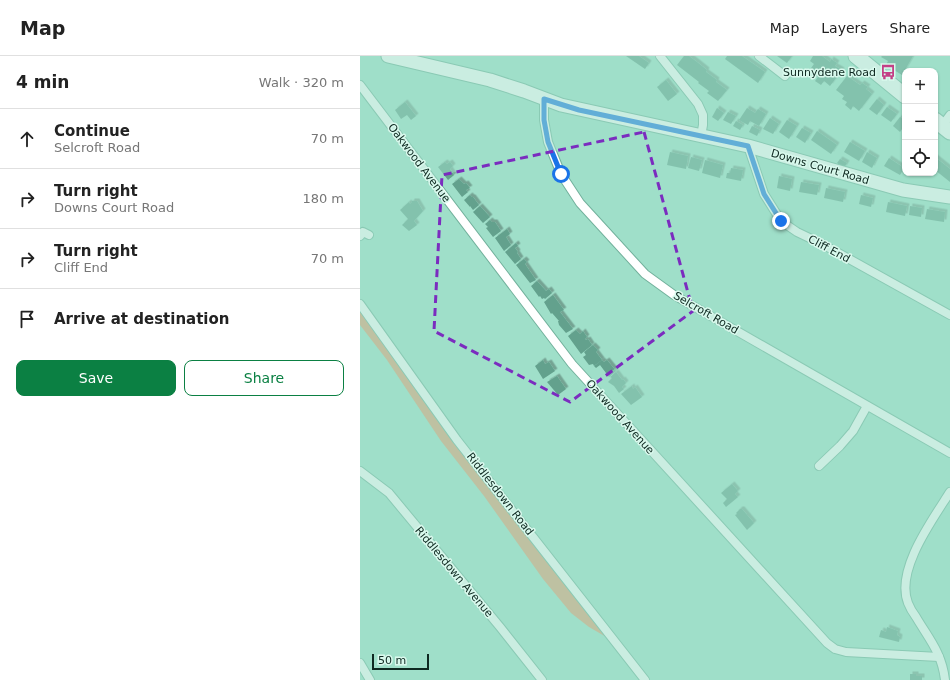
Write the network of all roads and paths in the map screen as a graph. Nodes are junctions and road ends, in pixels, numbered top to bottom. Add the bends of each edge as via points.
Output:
1 (388, 56) edge
2 (660, 56) edge
3 (759, 56) edge
4 (861, 58) edge
5 (785, 76) dead end
6 (360, 85) edge
7 (902, 93) edge
8 (544, 99) junction
9 (701, 136) junction
10 (748, 146) junction
11 (950, 197) edge
12 (360, 304) edge
13 (950, 315) edge
14 (868, 406) junction
15 (950, 453) edge
16 (819, 466) dead end
17 (360, 471) edge
18 (950, 492) edge
19 (939, 657) junction
20 (360, 663) edge
21 (946, 676) edge
22 (370, 680) edge
23 (542, 680) edge
24 (645, 680) edge

1 - 8 main road, Downs Court Road via 490,80
2 - 9 street via 698,104 704,125
3 - 5 street
4 - 7 highway
6 - 19 street, Oakwood Avenue via 572,364 827,643 846,652
8 - 9 main road, Downs Court Road via 579,110
8 - 14 street, Selcroft Road via 548,142 561,174 580,203 645,274 674,295
9 - 10 main road, Downs Court Road
10 - 11 main road, Downs Court Road via 903,190
10 - 13 street, Cliff End via 764,194 781,221
12 - 24 street, Riddlesdown Road via 458,440
14 - 15 street, Selcroft Road
14 - 16 street via 853,431
17 - 23 street, Riddlesdown Avenue via 388,493
18 - 19 street via 910,561 906,586 908,603 931,639
19 - 21 street
20 - 22 street

